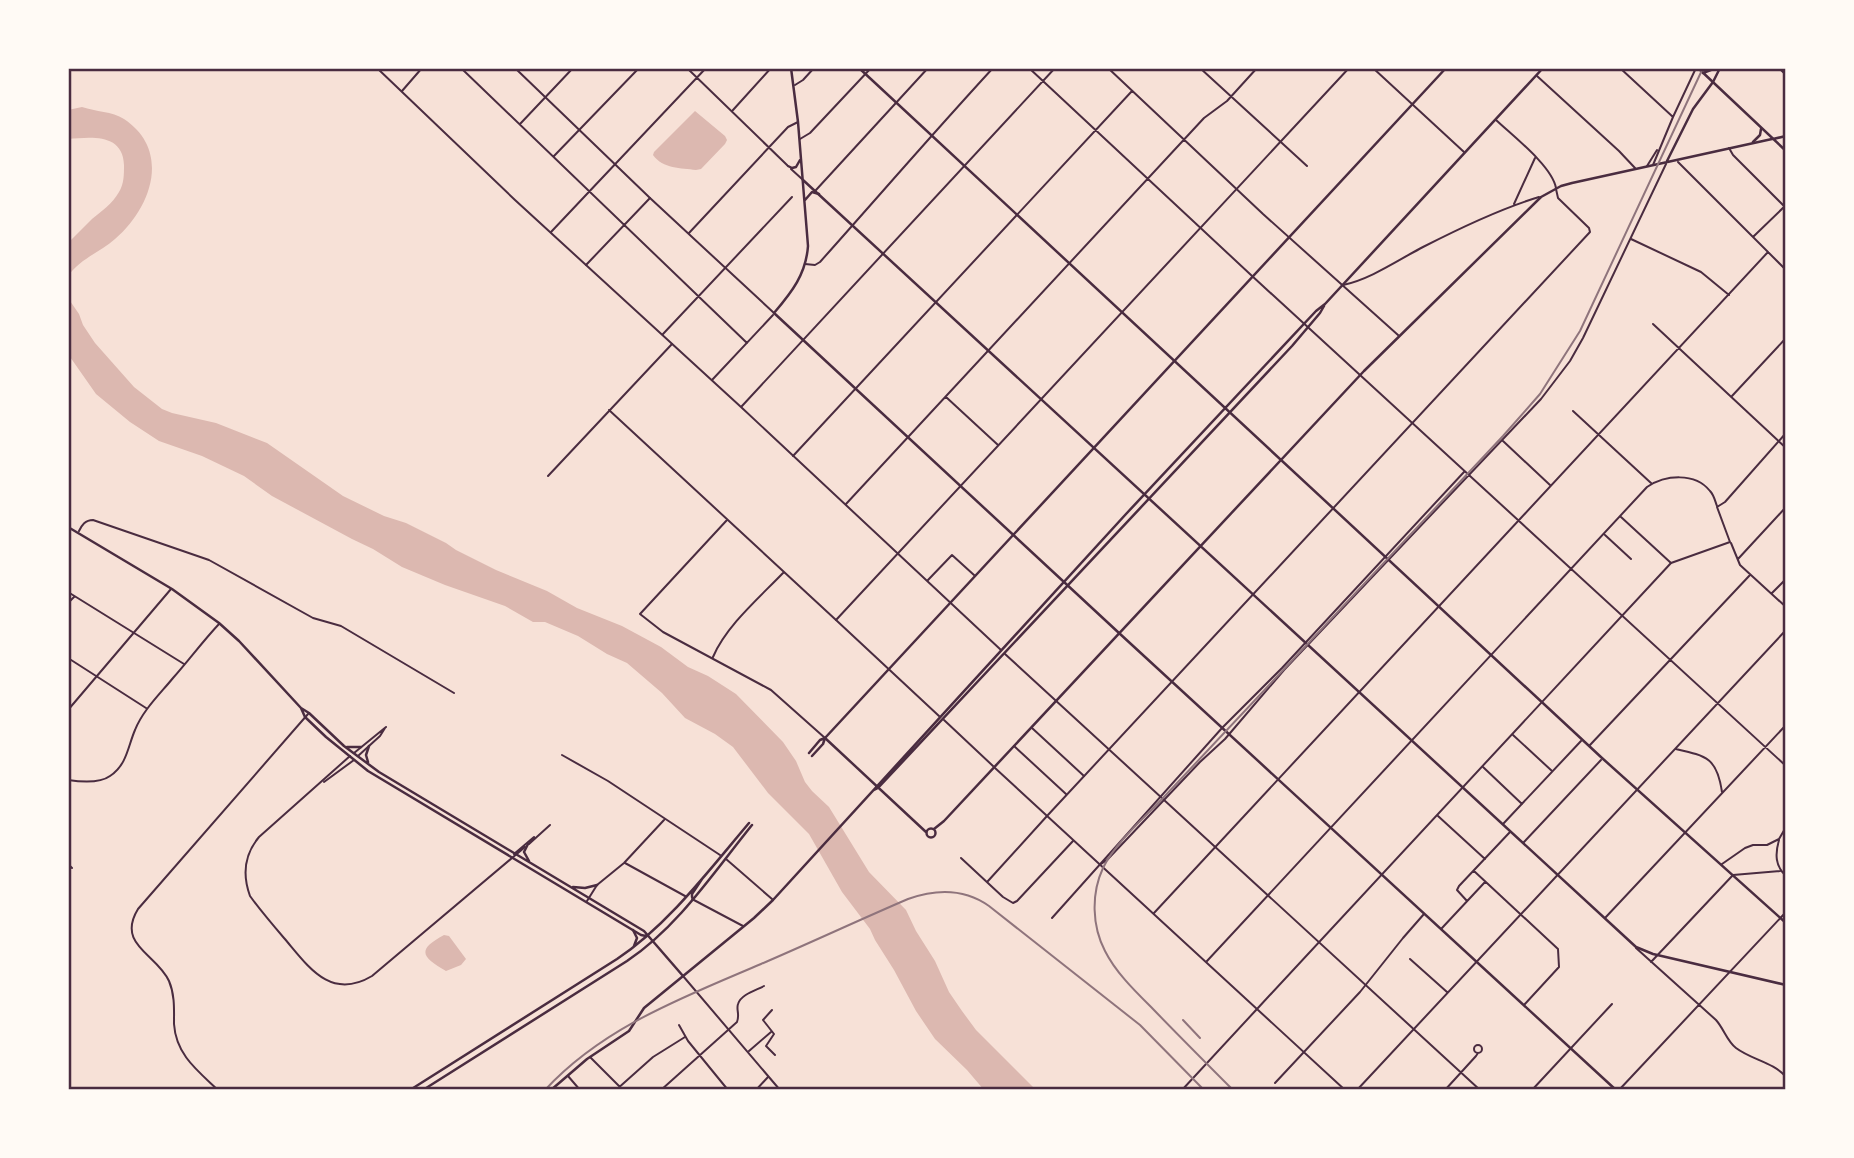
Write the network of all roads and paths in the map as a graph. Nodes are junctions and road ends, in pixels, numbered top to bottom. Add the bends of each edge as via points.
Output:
1 (377, 68) edge
2 (422, 68) edge
3 (461, 68) edge
4 (515, 68) edge
5 (573, 68) edge
6 (639, 68) edge
7 (687, 68) edge
8 (706, 68) edge
9 (771, 68) edge
10 (791, 68) edge
11 (814, 68) edge
12 (859, 68) edge
13 (870, 68) edge
14 (928, 68) edge
15 (993, 68) edge
16 (1029, 68) edge
17 (1055, 68) edge
18 (1108, 68) edge
19 (1200, 68) edge
20 (1257, 68) edge
21 (1349, 68) edge
22 (1373, 68) edge
23 (1446, 68) edge
24 (1543, 68) edge
25 (1620, 68) edge
26 (1697, 68) edge
27 (1718, 68) edge
28 (1779, 68) edge
29 (1703, 73) junction
30 (865, 74) junction
31 (1786, 75) edge
32 (1536, 76) junction
33 (697, 78) junction
34 (1043, 81) junction
35 (1713, 82) junction
36 (794, 86) junction
37 (1132, 91) junction
38 (401, 92) junction
39 (1231, 97) junction
40 (546, 98) junction
41 (896, 103) junction
42 (1413, 104) junction
43 (732, 110) junction
44 (1672, 117) junction
45 (1785, 119) edge
46 (1495, 120) junction
47 (799, 122) junction
48 (520, 125) junction
49 (1760, 125) junction
50 (1786, 129) edge
51 (1096, 130) junction
52 (580, 131) junction
53 (931, 136) junction
54 (1786, 136) edge
55 (800, 139) junction
56 (1773, 139) junction
57 (1185, 140) junction
58 (1280, 142) junction
59 (1753, 142) junction
60 (1659, 146) junction
61 (1729, 147) junction
62 (769, 148) junction
63 (1786, 150) edge
64 (1465, 153) junction
65 (801, 156) junction
66 (554, 157) junction
67 (1535, 157) junction
68 (1685, 157) junction
69 (1676, 159) junction
70 (1667, 161) junction
71 (615, 164) junction
72 (1653, 165) junction
73 (788, 166) junction
74 (1307, 166) dead end
75 (1647, 166) junction
76 (964, 167) junction
77 (1636, 169) junction
78 (1685, 169) junction
79 (1149, 179) junction
80 (803, 180) junction
81 (1556, 188) junction
82 (1237, 189) junction
83 (589, 191) junction
84 (817, 193) junction
85 (792, 197) dead end
86 (1541, 197) junction
87 (650, 198) junction
88 (805, 200) junction
89 (1514, 205) junction
90 (1785, 206) edge
91 (1016, 215) junction
92 (624, 225) junction
93 (853, 225) junction
94 (1201, 228) junction
95 (550, 232) junction
96 (688, 234) junction
97 (1753, 237) junction
98 (1289, 238) junction
99 (1630, 238) junction
100 (1768, 252) junction
101 (883, 253) junction
102 (805, 264) junction
103 (586, 265) junction
104 (1069, 265) junction
105 (725, 268) junction
106 (1786, 270) edge
107 (1351, 275) junction
108 (1253, 276) junction
109 (1359, 280) junction
110 (1342, 285) junction
111 (1729, 295) junction
112 (698, 297) junction
113 (936, 302) junction
114 (1325, 304) junction
115 (774, 313) junction
116 (1122, 313) junction
117 (1304, 323) junction
118 (1653, 324) dead end
119 (1308, 327) junction
120 (662, 335) junction
121 (1399, 336) junction
122 (1786, 338) edge
123 (803, 340) junction
124 (747, 343) junction
125 (672, 344) junction
126 (1680, 348) junction
127 (989, 351) junction
128 (1173, 362) junction
129 (1360, 374) junction
130 (712, 380) junction
131 (856, 389) junction
132 (946, 397) junction
133 (1731, 397) junction
134 (1042, 399) junction
135 (741, 407) junction
136 (1224, 408) junction
137 (609, 410) junction
138 (1573, 411) dead end
139 (1229, 413) junction
140 (1412, 422) junction
141 (1786, 433) edge
142 (1599, 434) junction
143 (908, 438) junction
144 (1503, 440) junction
145 (1778, 441) junction
146 (999, 445) junction
147 (1093, 447) junction
148 (1786, 448) edge
149 (793, 456) junction
150 (1281, 460) junction
151 (1465, 471) junction
152 (1469, 474) junction
153 (548, 476) dead end
154 (1652, 484) junction
155 (961, 486) junction
156 (1551, 486) junction
157 (1144, 495) junction
158 (1149, 500) junction
159 (846, 505) junction
160 (1717, 507) junction
161 (1786, 507) edge
162 (1333, 508) junction
163 (1620, 516) junction
164 (727, 520) junction
165 (1519, 521) junction
166 (68, 527) edge
167 (78, 532) junction
168 (1604, 534) junction
169 (1013, 535) junction
170 (1730, 542) junction
171 (1200, 547) junction
172 (898, 554) junction
173 (1387, 558) junction
174 (1631, 559) dead end
175 (1737, 560) junction
176 (1671, 563) junction
177 (1572, 569) junction
178 (783, 572) junction
179 (975, 575) junction
180 (1750, 575) junction
181 (1786, 579) edge
182 (928, 581) junction
183 (1064, 582) junction
184 (1068, 586) junction
185 (172, 589) junction
186 (68, 592) edge
187 (1771, 594) junction
188 (1252, 595) junction
189 (75, 596) junction
190 (950, 602) junction
191 (68, 603) edge
192 (1440, 607) junction
193 (1786, 607) edge
194 (1623, 616) junction
195 (836, 620) junction
196 (219, 624) junction
197 (1786, 630) edge
198 (133, 633) junction
199 (1119, 633) junction
200 (1306, 644) junction
201 (1003, 652) junction
202 (1491, 655) junction
203 (68, 658) edge
204 (713, 658) junction
205 (1670, 660) junction
206 (185, 664) junction
207 (888, 669) junction
208 (97, 676) junction
209 (1172, 681) junction
210 (1359, 692) junction
211 (454, 693) dead end
212 (1056, 700) junction
213 (1542, 702) junction
214 (1717, 703) junction
215 (301, 708) junction
216 (147, 709) junction
217 (68, 710) edge
218 (309, 713) junction
219 (305, 717) junction
220 (941, 718) junction
221 (1786, 725) edge
222 (1031, 728) junction
223 (1222, 728) junction
224 (1229, 734) junction
225 (1513, 734) junction
226 (825, 738) junction
227 (1582, 740) junction
228 (1412, 741) junction
229 (344, 746) junction
230 (369, 746) junction
231 (1013, 746) junction
232 (1589, 746) junction
233 (361, 747) junction
234 (1765, 747) junction
235 (1110, 749) junction
236 (1675, 749) junction
237 (353, 753) junction
238 (811, 754) dead end
239 (562, 755) dead end
240 (349, 757) junction
241 (358, 757) junction
242 (1602, 758) junction
243 (353, 761) junction
244 (369, 765) junction
245 (993, 766) junction
246 (1482, 766) junction
247 (1786, 766) edge
248 (1552, 771) junction
249 (1084, 776) junction
250 (1279, 779) junction
251 (68, 780) edge
252 (316, 788) junction
253 (876, 788) junction
254 (1463, 788) junction
255 (1637, 789) junction
256 (1722, 792) junction
257 (1067, 795) junction
258 (1163, 798) junction
259 (1522, 804) junction
260 (1047, 816) junction
261 (1437, 816) junction
262 (665, 819) junction
263 (944, 821) junction
264 (751, 824) dead end
265 (550, 825) dead end
266 (1503, 825) junction
267 (1786, 827) edge
268 (1331, 828) junction
269 (934, 830) junction
270 (926, 832) junction
271 (1510, 832) junction
272 (1685, 832) junction
273 (935, 835) junction
274 (537, 836) junction
275 (1779, 839) junction
276 (1074, 840) junction
277 (1523, 843) junction
278 (528, 844) junction
279 (522, 846) junction
280 (1216, 847) junction
281 (507, 849) junction
282 (514, 855) junction
283 (723, 857) junction
284 (961, 858) dead end
285 (1485, 859) junction
286 (531, 863) junction
287 (625, 863) junction
288 (68, 864) edge
289 (1100, 864) junction
290 (1722, 865) junction
291 (72, 868) dead end
292 (710, 868) junction
293 (1474, 871) junction
294 (1780, 871) junction
295 (1382, 874) junction
296 (1557, 875) junction
297 (1733, 875) junction
298 (1786, 877) edge
299 (987, 881) junction
300 (1485, 882) junction
301 (597, 885) junction
302 (570, 887) junction
303 (1268, 895) junction
304 (685, 896) junction
305 (589, 898) junction
306 (692, 899) junction
307 (773, 900) junction
308 (1467, 901) junction
309 (586, 903) junction
310 (1786, 912) edge
311 (1154, 914) junction
312 (1424, 914) junction
313 (1521, 914) junction
314 (1052, 918) dead end
315 (1604, 918) junction
316 (1780, 918) junction
317 (1786, 923) edge
318 (744, 926) junction
319 (1441, 929) junction
320 (633, 930) junction
321 (647, 936) junction
322 (652, 941) junction
323 (1319, 941) junction
324 (634, 947) junction
325 (1636, 947) junction
326 (1658, 955) junction
327 (1410, 959) dead end
328 (1206, 962) junction
329 (1476, 962) junction
330 (1651, 962) junction
331 (1728, 972) junction
332 (683, 976) junction
333 (1365, 984) junction
334 (1786, 985) edge
335 (764, 986) dead end
336 (1448, 993) junction
337 (1612, 1004) dead end
338 (1523, 1005) junction
339 (1698, 1005) junction
340 (1257, 1009) junction
341 (772, 1010) dead end
342 (679, 1025) dead end
343 (1414, 1029) junction
344 (730, 1030) junction
345 (771, 1031) junction
346 (685, 1037) junction
347 (1570, 1048) junction
348 (748, 1052) junction
349 (1304, 1052) junction
350 (1478, 1052) dead end
351 (775, 1055) dead end
352 (699, 1056) junction
353 (590, 1057) junction
354 (1461, 1072) junction
355 (567, 1075) junction
356 (768, 1076) junction
357 (1786, 1077) edge
358 (1275, 1083) dead end
359 (619, 1086) junction
360 (219, 1090) edge
361 (410, 1090) edge
362 (423, 1090) edge
363 (551, 1090) edge
364 (580, 1090) edge
365 (616, 1090) edge
366 (622, 1090) edge
367 (661, 1090) edge
368 (728, 1090) edge
369 (756, 1090) edge
370 (780, 1090) edge
371 (1182, 1090) edge
372 (1345, 1090) edge
373 (1357, 1090) edge
374 (1445, 1090) edge
375 (1480, 1090) edge
376 (1532, 1090) edge
377 (1618, 1090) edge

1 - 38 street
2 - 38 street
3 - 48 street
4 - 40 street
5 - 40 street
6 - 52 street
7 - 33 street
8 - 33 street
9 - 43 street
10 - 36 main road
11 - 36 street
12 - 30 main road
13 - 30 street
14 - 41 street
15 - 53 street
16 - 34 street
17 - 34 street
18 - 37 street
19 - 39 street
20 - 39 street
21 - 58 street
22 - 42 street
23 - 42 main road
24 - 32 main road
25 - 44 street
26 - 29 main road
26 - 44 street
27 - 29 main road
27 - 35 main road
28 - 31 street
29 - 35 main road
30 - 41 main road
30 - 55 street
32 - 46 main road
32 - 77 street
33 - 43 street
33 - 71 street
34 - 51 street
34 - 76 street
35 - 49 main road
35 - 70 main road via 1693,109
36 - 47 main road
37 - 51 street
37 - 57 street
38 - 95 street
39 - 57 street
39 - 58 street
40 - 48 street
40 - 52 street
41 - 53 main road
41 - 84 street
42 - 64 street
42 - 98 main road
43 - 62 street
44 - 60 street
45 - 50 street
46 - 64 main road
46 - 67 street
47 - 55 main road
47 - 62 street
48 - 66 street
49 - 56 main road
49 - 59 main road via 1760,135
51 - 79 street
51 - 91 street
52 - 66 street
52 - 71 street
53 - 76 main road
53 - 93 street
54 - 56 main road
55 - 65 main road
56 - 59 main road
56 - 63 main road
57 - 79 street
57 - 82 street
58 - 74 street
58 - 82 street
59 - 61 main road
60 - 72 street
60 - 75 street
61 - 68 main road
61 - 90 street
62 - 73 street
62 - 96 street
64 - 107 main road
65 - 73 main road via 796,167
65 - 80 main road
66 - 83 street
67 - 81 street via 1551,174
67 - 89 street
68 - 69 main road
68 - 78 street
69 - 70 main road
69 - 78 street
70 - 72 main road
70 - 99 street
71 - 83 street
71 - 87 street
72 - 75 main road
73 - 80 street
75 - 77 main road
76 - 91 main road
76 - 101 street
77 - 81 main road
78 - 97 street
79 - 94 street
79 - 104 street
80 - 84 main road
80 - 88 main road
81 - 86 main road
81 - 140 street via 1558,198 1590,232
82 - 94 street
82 - 98 street
83 - 92 street
83 - 95 street
84 - 88 main road
84 - 93 main road
85 - 105 street
86 - 89 street
86 - 121 main road
87 - 92 street
87 - 96 street
88 - 102 main road
89 - 109 street
90 - 97 street
91 - 104 main road
91 - 113 street
92 - 103 street
92 - 112 street
93 - 101 main road
93 - 102 street via 820,262
94 - 108 street
94 - 116 street
95 - 103 street
96 - 105 street
97 - 100 street
98 - 108 main road
98 - 110 street
99 - 111 street via 1701,272
99 - 144 street via 1570,361
100 - 106 street
100 - 111 street
101 - 113 main road
101 - 123 street
102 - 115 main road via 794,289
103 - 120 street
104 - 116 main road
104 - 127 street
105 - 112 street
105 - 115 street
107 - 109 street
107 - 110 main road
108 - 117 street
108 - 128 main road
109 - 110 street
110 - 114 main road
110 - 121 street
111 - 126 street
112 - 120 street
112 - 124 street
113 - 127 main road
113 - 131 street
114 - 117 main road
114 - 119 main road
115 - 123 main road
115 - 124 street
116 - 128 main road
116 - 134 street
117 - 119 street
117 - 136 main road
118 - 126 street
119 - 129 street
119 - 139 main road
120 - 125 street
121 - 129 main road
122 - 133 street
123 - 131 main road
123 - 135 street
124 - 130 street
125 - 130 street
125 - 137 street
126 - 133 street
126 - 142 street
127 - 132 street
127 - 134 main road
128 - 136 main road
128 - 147 main road
129 - 140 street
129 - 150 main road
130 - 135 street
131 - 143 main road
131 - 149 street
132 - 143 street
132 - 146 street
133 - 145 street
134 - 146 street
134 - 147 main road
135 - 149 street
136 - 139 main road
136 - 157 main road
137 - 153 street
137 - 164 street
138 - 142 street
139 - 150 main road
139 - 158 main road
140 - 151 street
140 - 162 street
141 - 145 street
142 - 154 street
142 - 156 street
143 - 155 main road
143 - 159 street
144 - 152 street
144 - 156 street
145 - 148 street
145 - 160 street
146 - 155 street
147 - 157 main road
147 - 169 main road
149 - 159 street
150 - 162 main road
150 - 171 main road
151 - 152 street
151 - 173 street
152 - 165 street
152 - 173 street
154 - 160 street via 1677,477 1693,480 1710,490
154 - 163 street
155 - 169 main road
155 - 172 street
156 - 165 street
157 - 158 main road
157 - 183 main road
158 - 171 main road
158 - 184 main road
159 - 172 street
160 - 170 street
161 - 175 street
162 - 173 main road
162 - 188 street
163 - 168 street
163 - 176 street
164 - 178 street
164 - 204 street via 640,614 663,632
165 - 177 street
165 - 192 street
166 - 167 main road
167 - 185 main road
167 - 211 street via 83,523 93,520 209,559 306,614 341,626
168 - 174 street
168 - 177 street
169 - 179 main road
169 - 183 main road
170 - 175 street
170 - 176 street
171 - 188 main road
171 - 199 main road
172 - 182 street
172 - 195 street
173 - 192 main road
173 - 200 street
175 - 180 street
176 - 194 street
177 - 194 street
177 - 202 street
178 - 195 street
178 - 204 street via 731,629
179 - 182 street via 952,555
179 - 190 main road
180 - 187 street
180 - 205 street
181 - 187 street
182 - 190 street
183 - 184 main road
183 - 201 main road
184 - 199 main road
184 - 201 main road
185 - 196 main road
185 - 198 street
186 - 189 street
187 - 193 street
188 - 200 main road
188 - 209 street
189 - 191 street
189 - 198 street
190 - 201 street
190 - 207 main road
192 - 202 main road
192 - 210 street
194 - 205 street
194 - 213 street
195 - 207 street
196 - 206 street
196 - 215 main road
197 - 214 street
198 - 206 street
198 - 208 street
199 - 209 main road
199 - 212 main road
200 - 210 main road
200 - 223 street
200 - 224 street
201 - 212 street
201 - 220 main road
202 - 213 main road
202 - 228 street
203 - 208 street
204 - 226 street via 771,690
205 - 214 street
205 - 232 street
206 - 216 street
207 - 220 street
207 - 226 main road
208 - 216 street
208 - 217 street
209 - 223 main road
209 - 235 street
210 - 228 main road
210 - 250 street
212 - 222 main road
212 - 235 street
213 - 225 street
213 - 227 main road
214 - 234 street
214 - 236 street
215 - 218 main road
215 - 219 main road
216 - 251 street via 126,757 108,778
218 - 219 street
218 - 229 main road
219 - 240 main road
219 - 360 street via 138,908 132,922 136,943 171,986 181,1052
220 - 245 street
220 - 253 main road
221 - 234 street
222 - 231 main road
222 - 249 street
223 - 224 main road
223 - 258 street
224 - 250 main road
224 - 258 street
225 - 246 street
225 - 248 street
226 - 238 main road
226 - 253 main road
227 - 232 main road
227 - 248 street
228 - 254 main road
228 - 268 street
229 - 233 main road
229 - 237 main road
230 - 233 street via 386,727
230 - 241 street
230 - 244 main road
231 - 245 main road
231 - 257 street
232 - 242 main road
233 - 237 street
234 - 247 street
234 - 256 street
235 - 249 street
235 - 258 street
236 - 255 street
236 - 256 street via 1708,760 1717,771
237 - 240 street
237 - 241 main road
239 - 262 street
240 - 243 main road
240 - 252 street
241 - 243 street
241 - 244 main road
242 - 255 main road
242 - 277 street
243 - 252 street
243 - 282 main road
244 - 281 main road
245 - 260 street
245 - 263 main road
246 - 254 street
246 - 259 street
248 - 259 street
249 - 257 street
250 - 268 main road
250 - 280 street
252 - 282 street via 255,842 244,866 256,904 317,976 333,983 355,984 372,976
253 - 270 main road
253 - 307 main road
254 - 261 street
254 - 266 main road
255 - 272 main road
255 - 296 street
256 - 272 street
257 - 260 street
258 - 280 street
258 - 289 street
259 - 266 street
260 - 276 street
260 - 299 street
261 - 285 street
261 - 295 street
262 - 283 street
262 - 287 street
263 - 269 main road
263 - 273 main road
264 - 283 main road
265 - 274 street
266 - 271 main road
267 - 275 street
268 - 295 main road
268 - 303 street
269 - 270 main road
269 - 273 main road
270 - 273 main road via 929,838
271 - 277 main road
271 - 285 street
272 - 290 main road
272 - 315 street
274 - 278 street
274 - 279 street
275 - 290 street via 1745,848
275 - 294 street via 1776,859
276 - 289 street
276 - 299 street via 1017,901 1003,897
277 - 296 main road
278 - 282 street
278 - 286 main road via 524,852
279 - 281 street
279 - 282 street
280 - 303 street
280 - 311 street
281 - 282 main road
282 - 286 main road
282 - 309 main road
283 - 292 main road
283 - 306 main road
283 - 307 street
284 - 299 street
285 - 293 street
286 - 302 main road
287 - 301 street
287 - 304 street
288 - 291 street
289 - 311 street
289 - 314 street
290 - 297 main road
292 - 304 main road
292 - 306 main road
293 - 300 street
293 - 308 street via 1457,890
294 - 297 street
294 - 298 street
295 - 312 main road
295 - 323 street
296 - 313 street
296 - 315 main road
297 - 316 main road
297 - 326 street
300 - 308 street
300 - 313 street
301 - 302 main road
301 - 305 street
302 - 305 main road
303 - 323 street
303 - 328 street
304 - 321 main road
305 - 309 street
305 - 321 main road
306 - 318 street
306 - 322 main road
307 - 318 main road
308 - 319 street
309 - 320 main road
310 - 316 street
311 - 328 street
312 - 319 main road
312 - 333 street
313 - 329 street
313 - 338 street via 1558,948 1559,959 1559,967
315 - 325 main road
316 - 317 main road
316 - 331 street
318 - 332 main road
319 - 329 main road
320 - 321 main road
320 - 324 main road via 637,938
321 - 322 main road
321 - 324 main road
322 - 332 main road
322 - 362 main road
323 - 333 street
323 - 340 street
324 - 361 main road
325 - 326 main road
325 - 330 street
326 - 330 street
326 - 331 main road
327 - 336 street
328 - 340 street
329 - 336 street
329 - 338 main road
330 - 339 street
331 - 334 main road
331 - 339 street
332 - 344 street
332 - 353 main road via 644,1008 629,1031
333 - 343 street
333 - 349 street
335 - 344 street via 741,999 739,1020
336 - 343 street
337 - 347 street
338 - 347 main road
339 - 357 street via 1720,1025 1735,1048
339 - 377 street
340 - 349 street
340 - 371 street
341 - 345 street via 762,1020
342 - 346 street
343 - 354 street
343 - 373 street
344 - 348 street
344 - 352 street
345 - 348 street
345 - 351 street via 774,1034 766,1046
346 - 352 street
346 - 359 street
347 - 376 street
347 - 377 main road
348 - 356 street
349 - 358 street
349 - 372 street
350 - 354 street
352 - 367 street
352 - 368 street
353 - 355 main road
353 - 359 street
354 - 374 street
354 - 375 street
355 - 363 main road
355 - 364 street
356 - 369 street
356 - 370 street
359 - 365 street
359 - 366 street

